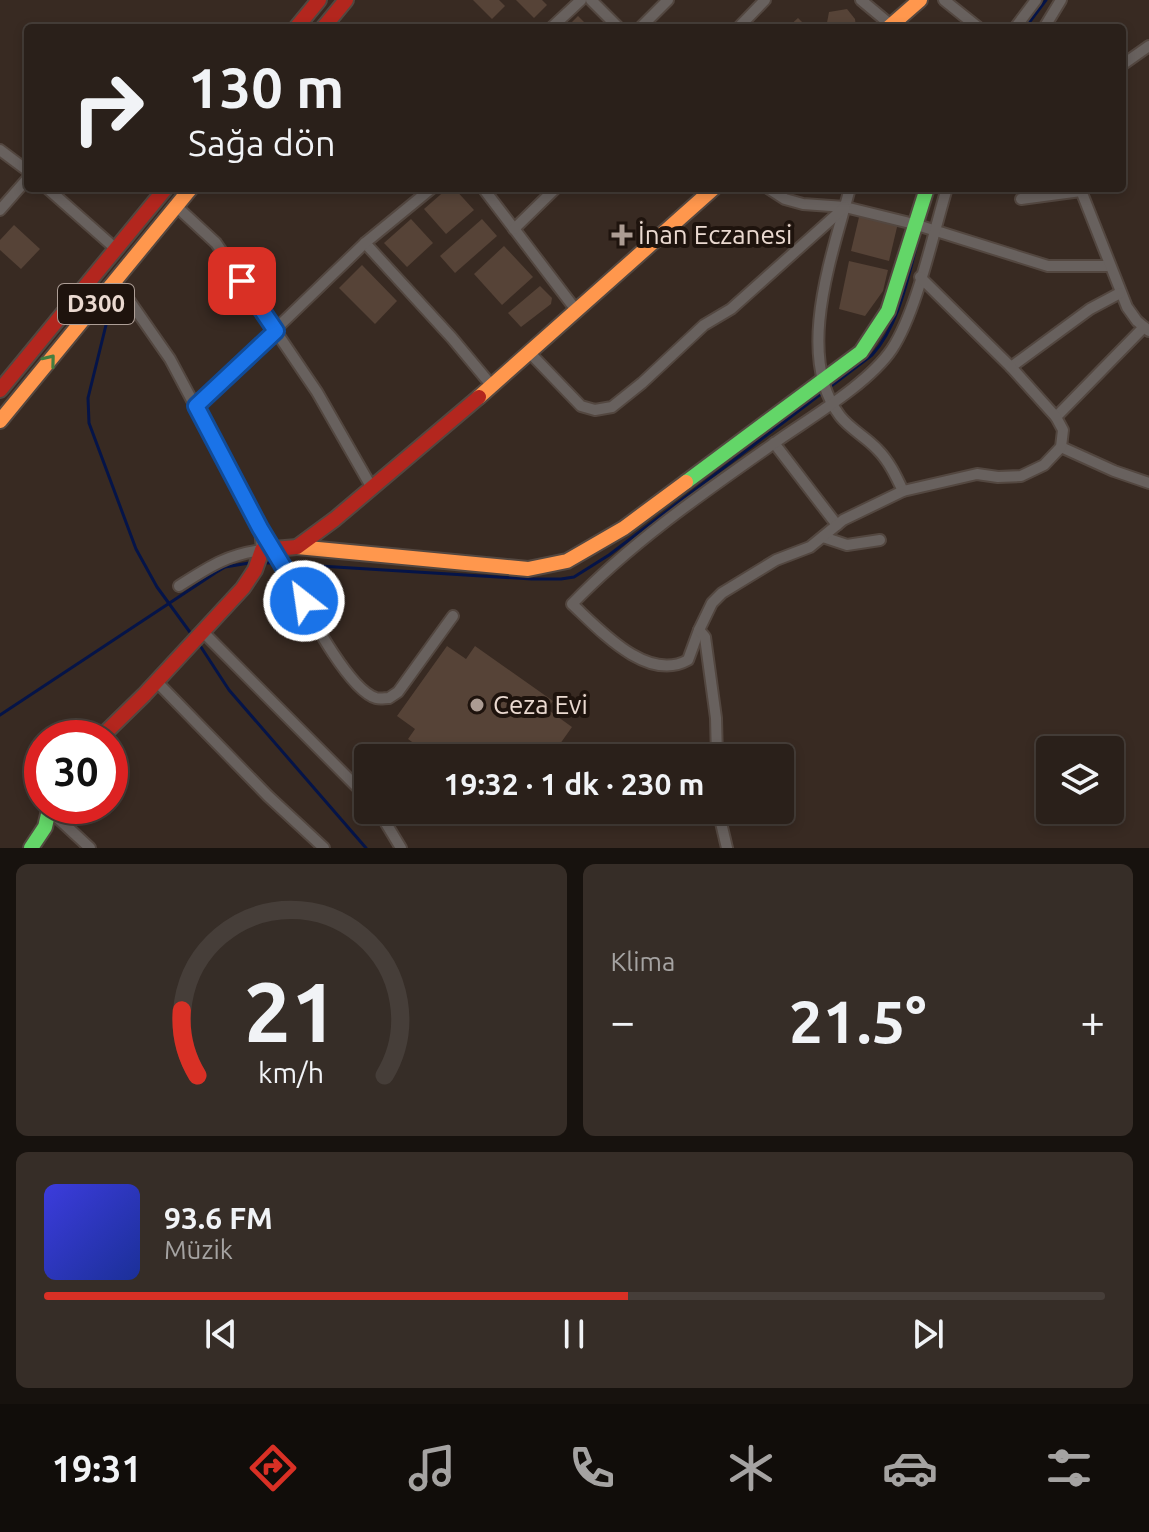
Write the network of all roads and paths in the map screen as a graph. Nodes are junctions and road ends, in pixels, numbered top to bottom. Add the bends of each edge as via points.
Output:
1 (319, 0) edge
2 (346, 0) edge
3 (581, 0) edge
4 (591, 0) edge
5 (668, 0) edge
6 (765, 0) edge
7 (861, 0) edge
8 (920, 0) edge
9 (944, 0) edge
10 (1036, 0) edge
11 (1061, 0) edge
12 (299, 24) edge
13 (333, 24) edge
14 (555, 24) edge
15 (615, 24) edge
16 (644, 24) edge
17 (742, 24) edge
18 (887, 24) edge
19 (891, 24) edge
20 (974, 24) edge
21 (1018, 24) edge
22 (1045, 24) edge
23 (1149, 46) edge
24 (1126, 62) edge
25 (0, 150) edge
26 (24, 168) edge
27 (24, 183) edge
28 (52, 192) edge
29 (163, 192) edge
30 (188, 192) edge
31 (427, 192) edge
32 (486, 192) edge
33 (552, 192) edge
34 (709, 192) edge
35 (774, 192) edge
36 (849, 192) edge
37 (927, 192) edge
38 (945, 192) edge
39 (1063, 192) edge
40 (1082, 192) edge
41 (1021, 199) dead end
42 (176, 206) junction
43 (845, 207) junction
44 (0, 210) edge
45 (923, 227) junction
46 (514, 229) junction
47 (365, 243) junction
48 (116, 249) junction
49 (1110, 266) junction
50 (920, 277) junction
51 (115, 280) junction
52 (1120, 293) junction
53 (576, 310) junction
54 (1147, 329) edge
55 (276, 331) junction
56 (529, 352) junction
57 (1011, 367) junction
58 (492, 386) junction
59 (0, 390) edge
60 (828, 391) junction
61 (196, 406) junction
62 (1056, 417) junction
63 (0, 421) edge
64 (774, 443) junction
65 (1061, 447) junction
66 (1149, 483) edge
67 (372, 488) junction
68 (903, 491) junction
69 (837, 525) junction
70 (823, 537) junction
71 (880, 540) dead end
72 (297, 547) junction
73 (270, 554) junction
74 (179, 586) dead end
75 (453, 616) dead end
76 (699, 630) junction
77 (197, 637) junction
78 (157, 682) junction
79 (118, 720) edge
80 (717, 744) edge
81 (354, 785) edge
82 (46, 824) edge
83 (65, 824) edge
84 (386, 824) edge
85 (721, 824) edge
86 (31, 848) edge
87 (90, 848) edge
88 (324, 848) edge
89 (401, 848) edge
90 (727, 848) edge

1 - 12 main road
2 - 13 main road
3 - 14 street
4 - 15 street
5 - 16 street
6 - 17 street
7 - 18 street
8 - 19 main road
9 - 20 street
10 - 21 street
11 - 22 street
23 - 24 street
25 - 26 street
27 - 44 street
28 - 48 street
29 - 48 main road, D300
30 - 42 main road, D300
31 - 47 street
32 - 46 street
33 - 46 street
34 - 53 main road
35 - 43 street via 803,204
36 - 43 street
37 - 45 main road
38 - 45 street
39 - 41 street
40 - 49 street
42 - 51 main road, D300
42 - 55 street via 216,243
43 - 45 street
43 - 56 street via 612,407 581,406
43 - 60 street via 819,325
45 - 49 street via 1048,266
45 - 50 street
45 - 60 main road via 883,321
46 - 53 street
47 - 55 street
47 - 58 street
48 - 59 main road, D300
49 - 52 street
50 - 57 street
50 - 60 street via 902,333 890,352 877,366
51 - 61 street
63 -> 51 main road, D300
52 - 54 street
52 - 57 street
53 - 56 main road
54 - 62 street
55 - 61 street
55 - 67 street
56 - 58 main road
57 - 62 street
58 - 67 main road
60 - 64 street
60 - 68 street via 841,417 890,464
60 - 72 main road via 624,528 557,565 513,569
61 - 73 street
62 - 65 street via 1063,430
64 - 69 street
64 - 76 street via 662,522 572,604 619,648 666,665 688,660
65 - 66 street
65 - 68 street via 1044,465 1021,476 977,474
67 - 72 main road
68 - 69 street
69 - 70 street
70 - 71 street via 847,545
70 - 76 street via 722,593
72 - 73 main road
73 - 74 street via 236,554
73 - 75 street via 288,574 352,679 374,697 389,698 398,692
73 - 77 main road
76 - 80 street via 705,637
77 - 78 main road
77 - 81 street
78 - 79 main road
78 - 88 street
82 - 86 main road
83 - 87 street
84 - 89 street
85 - 90 street

